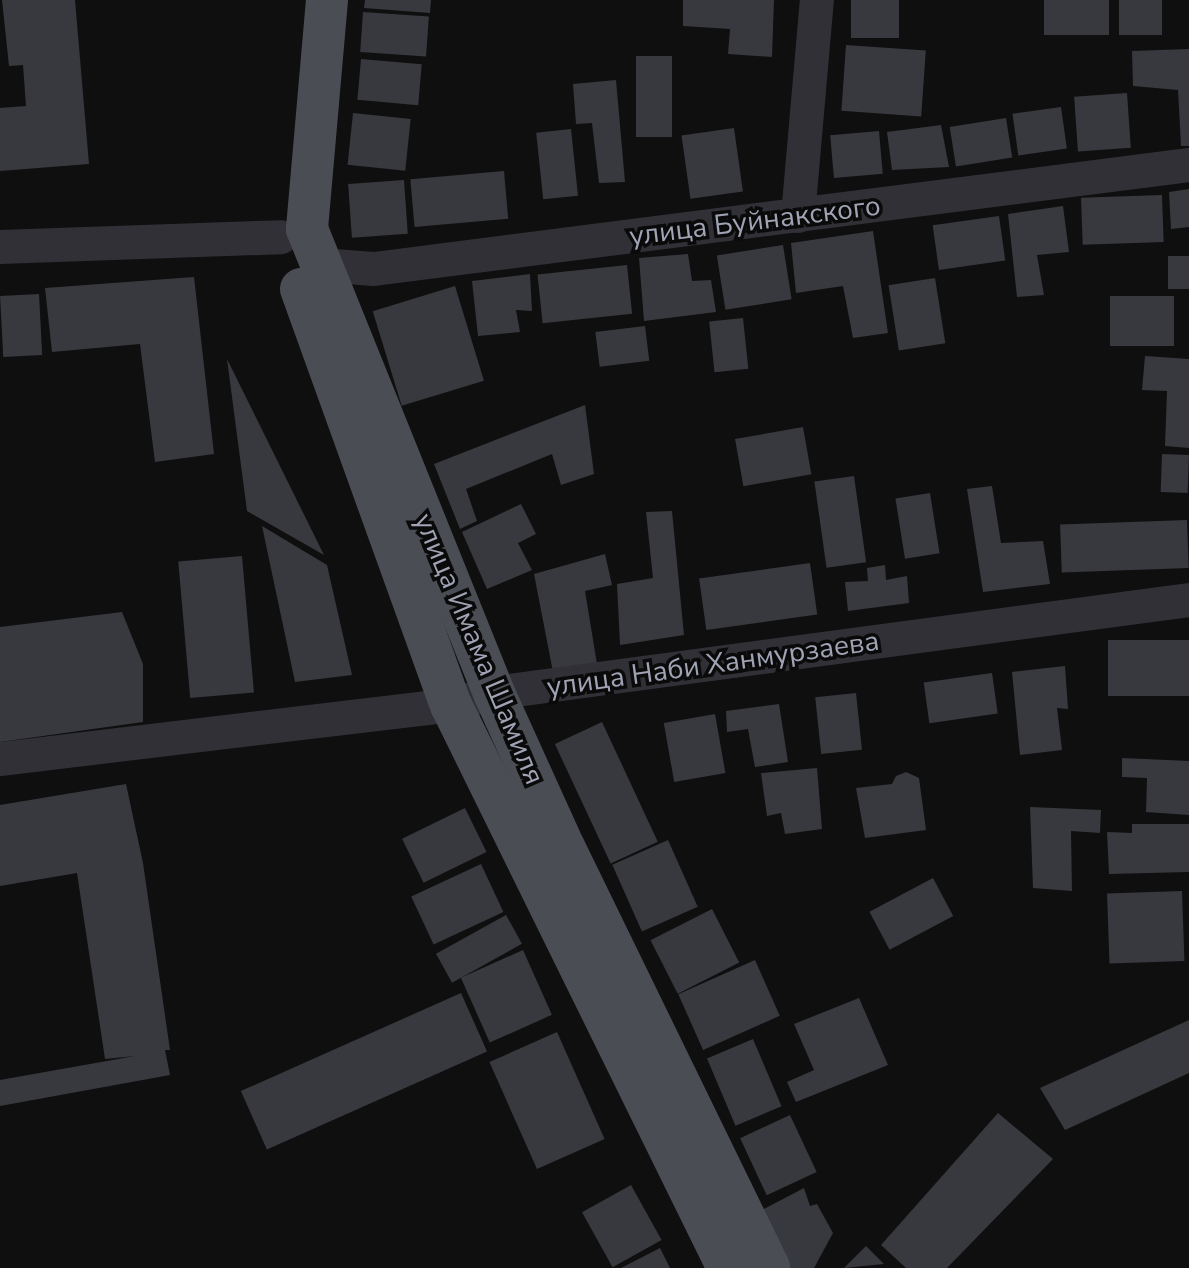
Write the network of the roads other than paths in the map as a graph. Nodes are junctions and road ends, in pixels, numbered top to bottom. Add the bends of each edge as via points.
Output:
1 (299, 0) edge
2 (327, 0) edge
3 (817, 0) edge
4 (1189, 165) edge
5 (798, 216) junction
6 (281, 237) junction
7 (0, 247) edge
8 (321, 265) junction
9 (1189, 600) edge
10 (494, 693) junction
11 (451, 705) junction
12 (0, 759) edge
13 (728, 1268) edge
14 (769, 1268) edge

1 - 6 main road, улица Имама Шамиля
2 - 8 main road, улица Имама Шамиля via 307,229
3 - 5 street
4 - 5 street, улица Буйнакского
5 - 8 street, улица Буйнакского via 374,269
6 - 7 street
6 - 11 main road, улица Имама Шамиля
8 - 10 main road, улица Имама Шамиля
9 - 10 street, улица Наби Ханмурзаева
10 - 11 street, улица Наби Ханмурзаева
10 - 14 main road, улица Имама Шамиля
11 - 12 street, улица Наби Ханмурзаева
11 - 13 main road, улица Имама Шамиля

